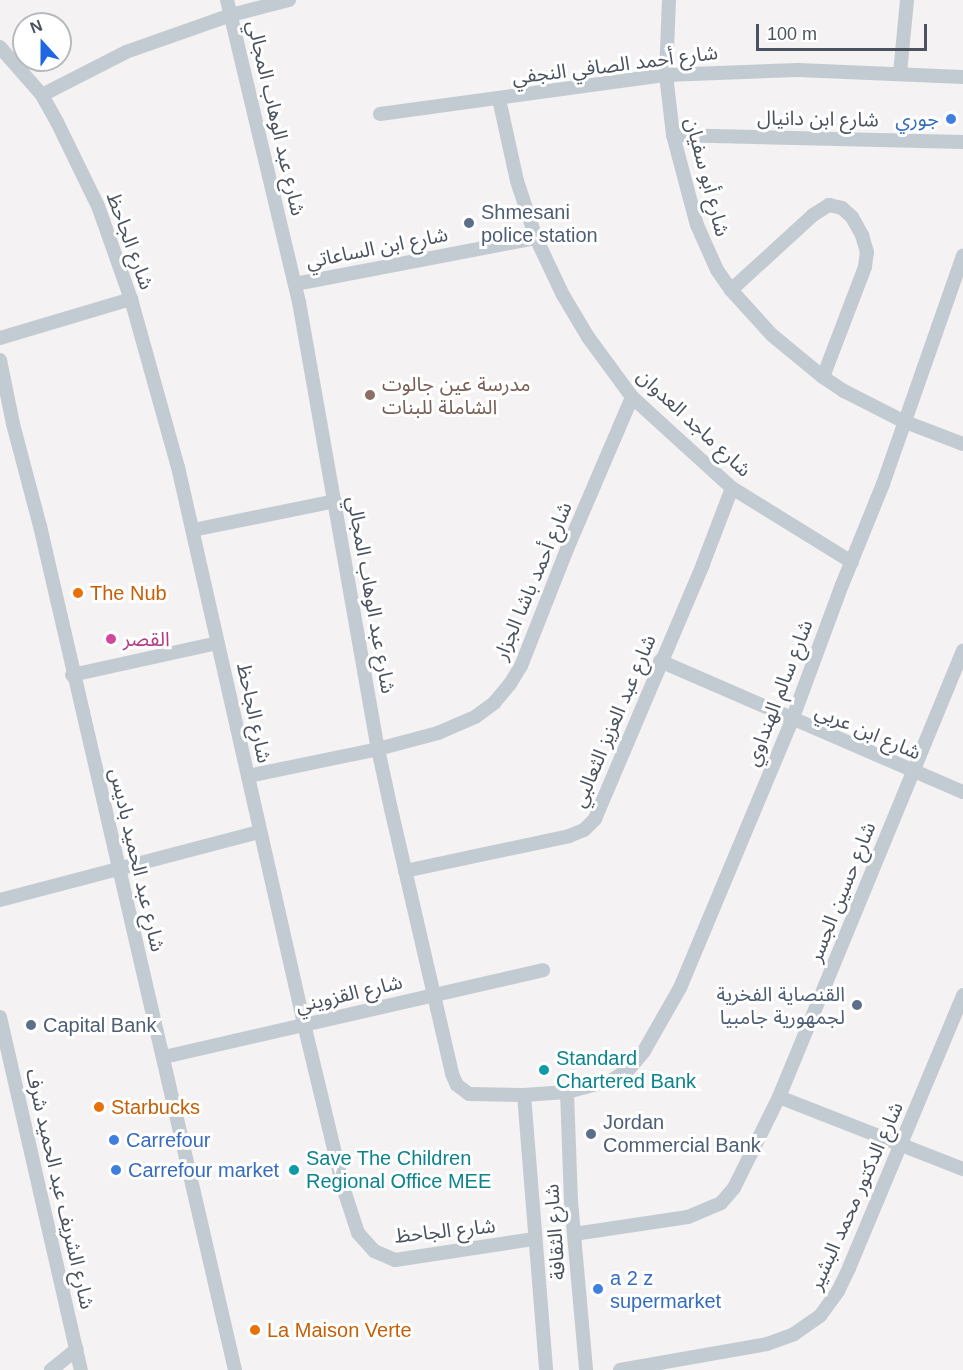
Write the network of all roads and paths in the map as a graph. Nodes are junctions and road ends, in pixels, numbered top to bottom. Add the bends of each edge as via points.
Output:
1 (227, 0) edge
2 (289, 0) edge
3 (669, 0) edge
4 (907, 0) edge
5 (231, 15) junction
6 (0, 47) edge
7 (900, 73) junction
8 (666, 75) junction
9 (963, 77) edge
10 (42, 94) junction
11 (500, 99) junction
12 (380, 114) dead end
13 (673, 135) junction
14 (963, 142) edge
15 (536, 238) junction
16 (963, 256) edge
17 (295, 284) junction
18 (731, 290) junction
19 (131, 299) junction
20 (0, 338) edge
21 (0, 360) edge
22 (823, 376) junction
23 (632, 398) junction
24 (903, 421) junction
25 (963, 444) edge
26 (732, 488) junction
27 (335, 501) junction
28 (193, 530) junction
29 (852, 562) junction
30 (218, 644) junction
31 (963, 650) edge
32 (660, 661) junction
33 (72, 675) junction
34 (792, 720) junction
35 (378, 749) junction
36 (912, 772) junction
37 (248, 776) junction
38 (963, 792) edge
39 (259, 832) junction
40 (119, 868) junction
41 (405, 871) junction
42 (0, 900) edge
43 (543, 970) dead end
44 (433, 995) junction
45 (963, 995) edge
46 (0, 1017) edge
47 (304, 1023) junction
48 (164, 1057) junction
49 (567, 1092) junction
50 (524, 1095) junction
51 (779, 1097) junction
52 (902, 1146) junction
53 (963, 1169) edge
54 (574, 1234) junction
55 (534, 1239) junction
56 (77, 1349) junction
57 (713, 1355) junction
58 (51, 1370) edge
59 (81, 1370) edge
60 (235, 1370) edge
61 (546, 1370) edge
62 (585, 1370) edge
63 (620, 1370) edge
64 (714, 1370) edge

1 - 5 street, شارع عبد الوهاب المجالي
2 - 5 street
3 - 8 street, شارع أبو سفيان
4 - 7 street
5 - 10 street via 126,52
5 - 17 street, شارع عبد الوهاب المجالي
6 - 10 street, شارع الجاحظ
7 - 8 street, شارع أحمد الصافي النجفي via 798,70
7 - 9 street, شارع أحمد الصافي النجفي
8 - 11 street, شارع أحمد الصافي النجفي
8 - 13 street, شارع أبو سفيان
10 - 19 street, شارع الجاحظ via 89,186
11 - 12 street, شارع أحمد الصافي النجفي
11 - 15 street, شارع ماجد العدوان via 517,181
13 - 14 street, شارع ابن دانيال
13 - 18 street, شارع أبو سفيان via 697,225 707,251
15 - 17 street, شارع ابن الساعاتي
15 - 23 street, شارع ماجد العدوان via 588,337
16 - 24 street, شارع سالم الهنداوي
17 - 27 street, شارع عبد الوهاب المجالي
18 - 22 street, شارع أبو سفيان via 772,335
18 - 22 street via 813,215 830,205 842,208 852,217 867,252 865,267
19 - 20 street
19 - 28 street, شارع الجاحظ
21 - 33 street, شارع عبد الحميد باديس
22 - 24 street, شارع أبو سفيان
23 - 26 street, شارع ماجد العدوان
23 - 35 street, شارع أحمد باشا الجزار via 510,684 494,703 456,726
24 - 25 street, شارع أبو سفيان
24 - 29 street, شارع سالم الهنداوي
26 - 29 street, شارع ماجد العدوان
26 - 32 street, شارع عبد العزيز الثعالبي
27 - 28 street
27 - 35 street, شارع عبد الوهاب المجالي
28 - 30 street, شارع الجاحظ
29 - 34 street, شارع سالم الهنداوي
30 - 33 street
30 - 37 street, شارع الجاحظ
31 - 36 street, شارع حسين الجسر
32 - 34 street, شارع ابن عربي
32 - 41 street, شارع عبد العزيز الثعالبي via 595,819 584,830
33 - 40 street, شارع عبد الحميد باديس
34 - 36 street, شارع ابن عربي
34 - 49 street, شارع سالم الهنداوي via 680,988 644,1051 629,1069 612,1080
35 - 37 street, شارع أحمد باشا الجزار
35 - 41 street, شارع عبد الوهاب المجالي
36 - 38 street, شارع ابن عربي
36 - 51 street, شارع حسين الجسر
37 - 39 street, شارع الجاحظ
39 - 40 street
39 - 47 street, شارع الجاحظ
40 - 42 street
40 - 48 street, شارع عبد الحميد باديس
41 - 44 street, شارع عبد الوهاب المجالي
43 - 44 street, شارع القزويني
44 - 47 street, شارع القزويني
44 - 50 street, شارع عبد الوهاب المجالي via 457,1085 469,1094
45 - 52 street, شارع الدكتور محمد البشير
46 - 56 street, شارع الشريف عبد الحميد شرف
47 - 48 street, شارع القزويني
47 - 55 street, شارع الجاحظ via 343,1188 358,1233 368,1246 395,1260
48 - 60 street, شارع عبد الحميد باديس
49 - 50 street, شارع عبد الوهاب المجالي
49 - 54 street, شارع الثقافة
50 - 55 street, شارع الثقافة
51 - 52 street
51 - 54 street, شارع حسين الجسر via 743,1173 721,1203 680,1219
52 - 53 street
52 - 57 street, شارع الدكتور محمد البشير via 849,1268 820,1316 794,1334
54 - 62 street, شارع الثقافة
55 - 61 street, شارع الثقافة
56 - 58 street
56 - 59 street, شارع الشريف عبد الحميد شرف
57 - 63 street, شارع الدكتور محمد البشير
57 - 64 street

